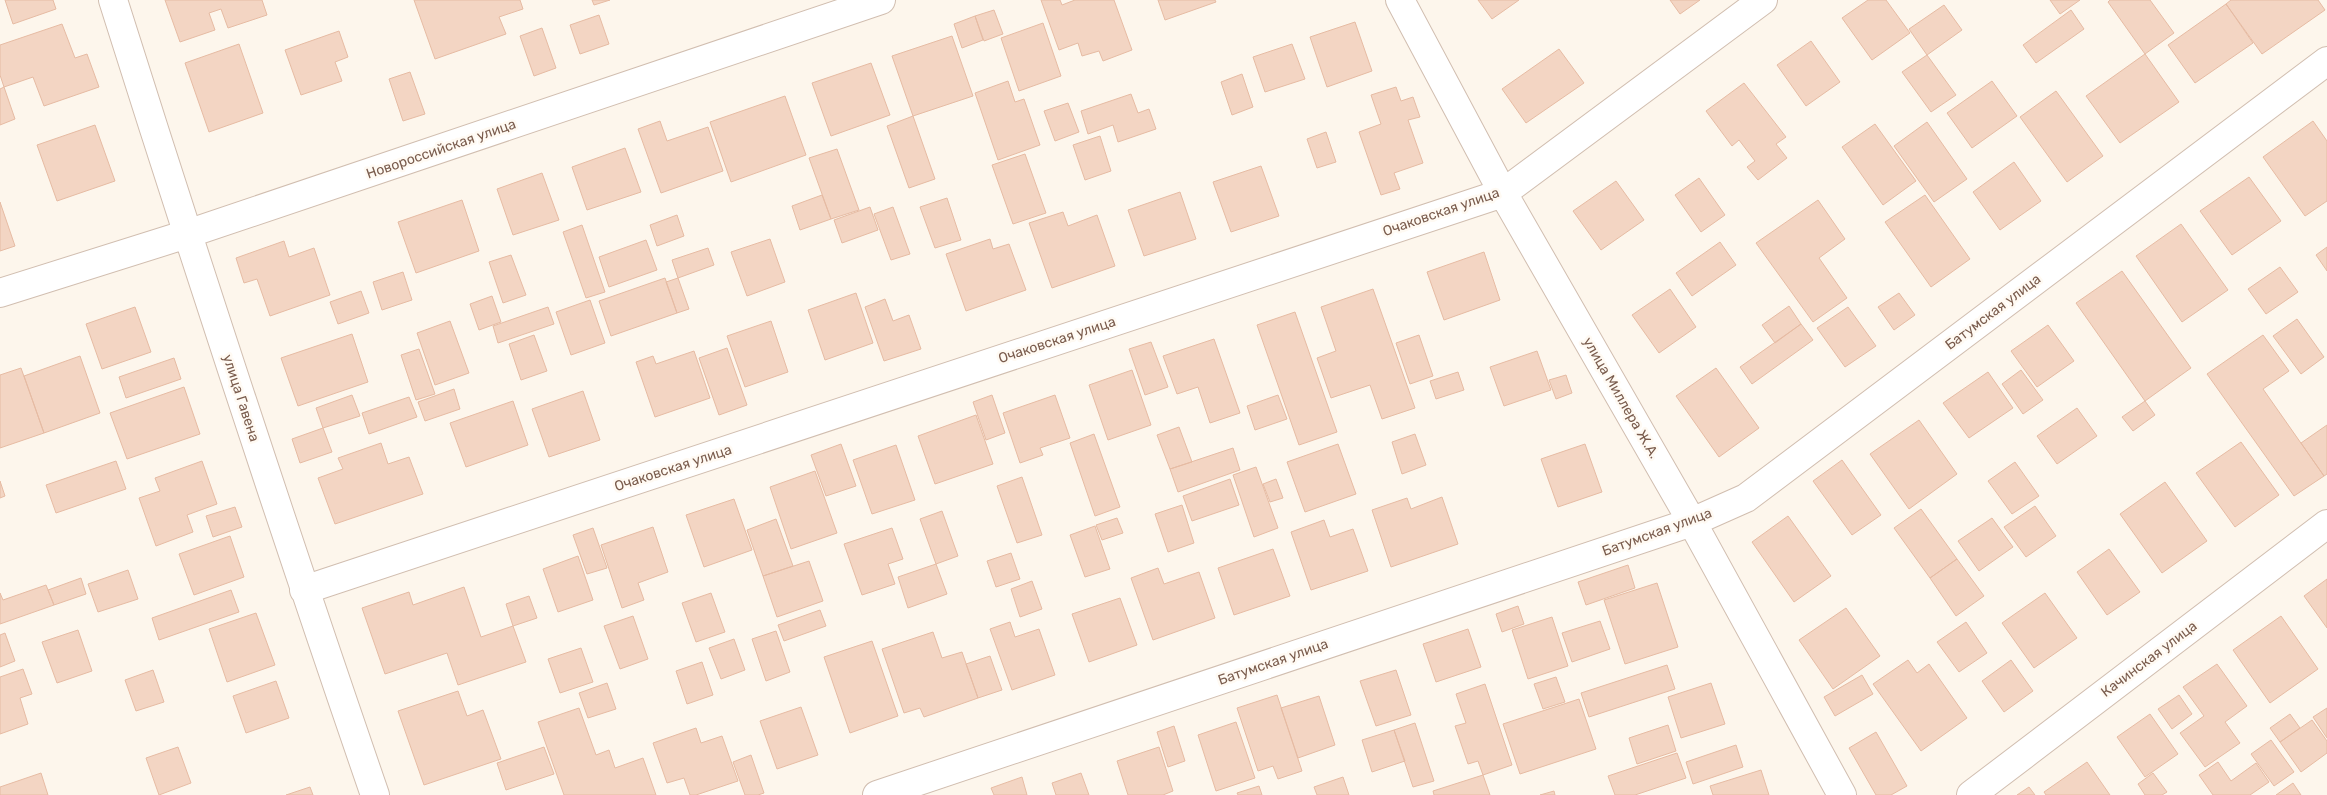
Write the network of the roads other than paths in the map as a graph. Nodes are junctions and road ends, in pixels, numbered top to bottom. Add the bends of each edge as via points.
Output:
1 (113, 0) edge
2 (881, 0) edge
3 (1400, 0) edge
4 (1764, 0) edge
5 (2327, 61) edge
6 (1503, 193) junction
7 (187, 234) junction
8 (0, 293) edge
9 (1692, 522) junction
10 (2327, 524) edge
11 (304, 590) junction
12 (375, 795) edge
13 (877, 795) edge
14 (1842, 795) edge
15 (1971, 795) edge

1 - 7 street, улица Гавена
2 - 7 street, Новороссийская улица
3 - 6 street, улица Миллера Ж.А.
4 - 6 street, Очаковская улица
5 - 9 street, Батумская улица via 1746,498
6 - 9 street, улица Миллера Ж.А.
6 - 11 street, Очаковская улица
7 - 8 street, Новороссийская улица
7 - 11 street, улица Гавена
9 - 13 street, Батумская улица
9 - 14 street, улица Миллера Ж.А.
10 - 15 street, Качинская улица
11 - 12 street, улица Гавена

